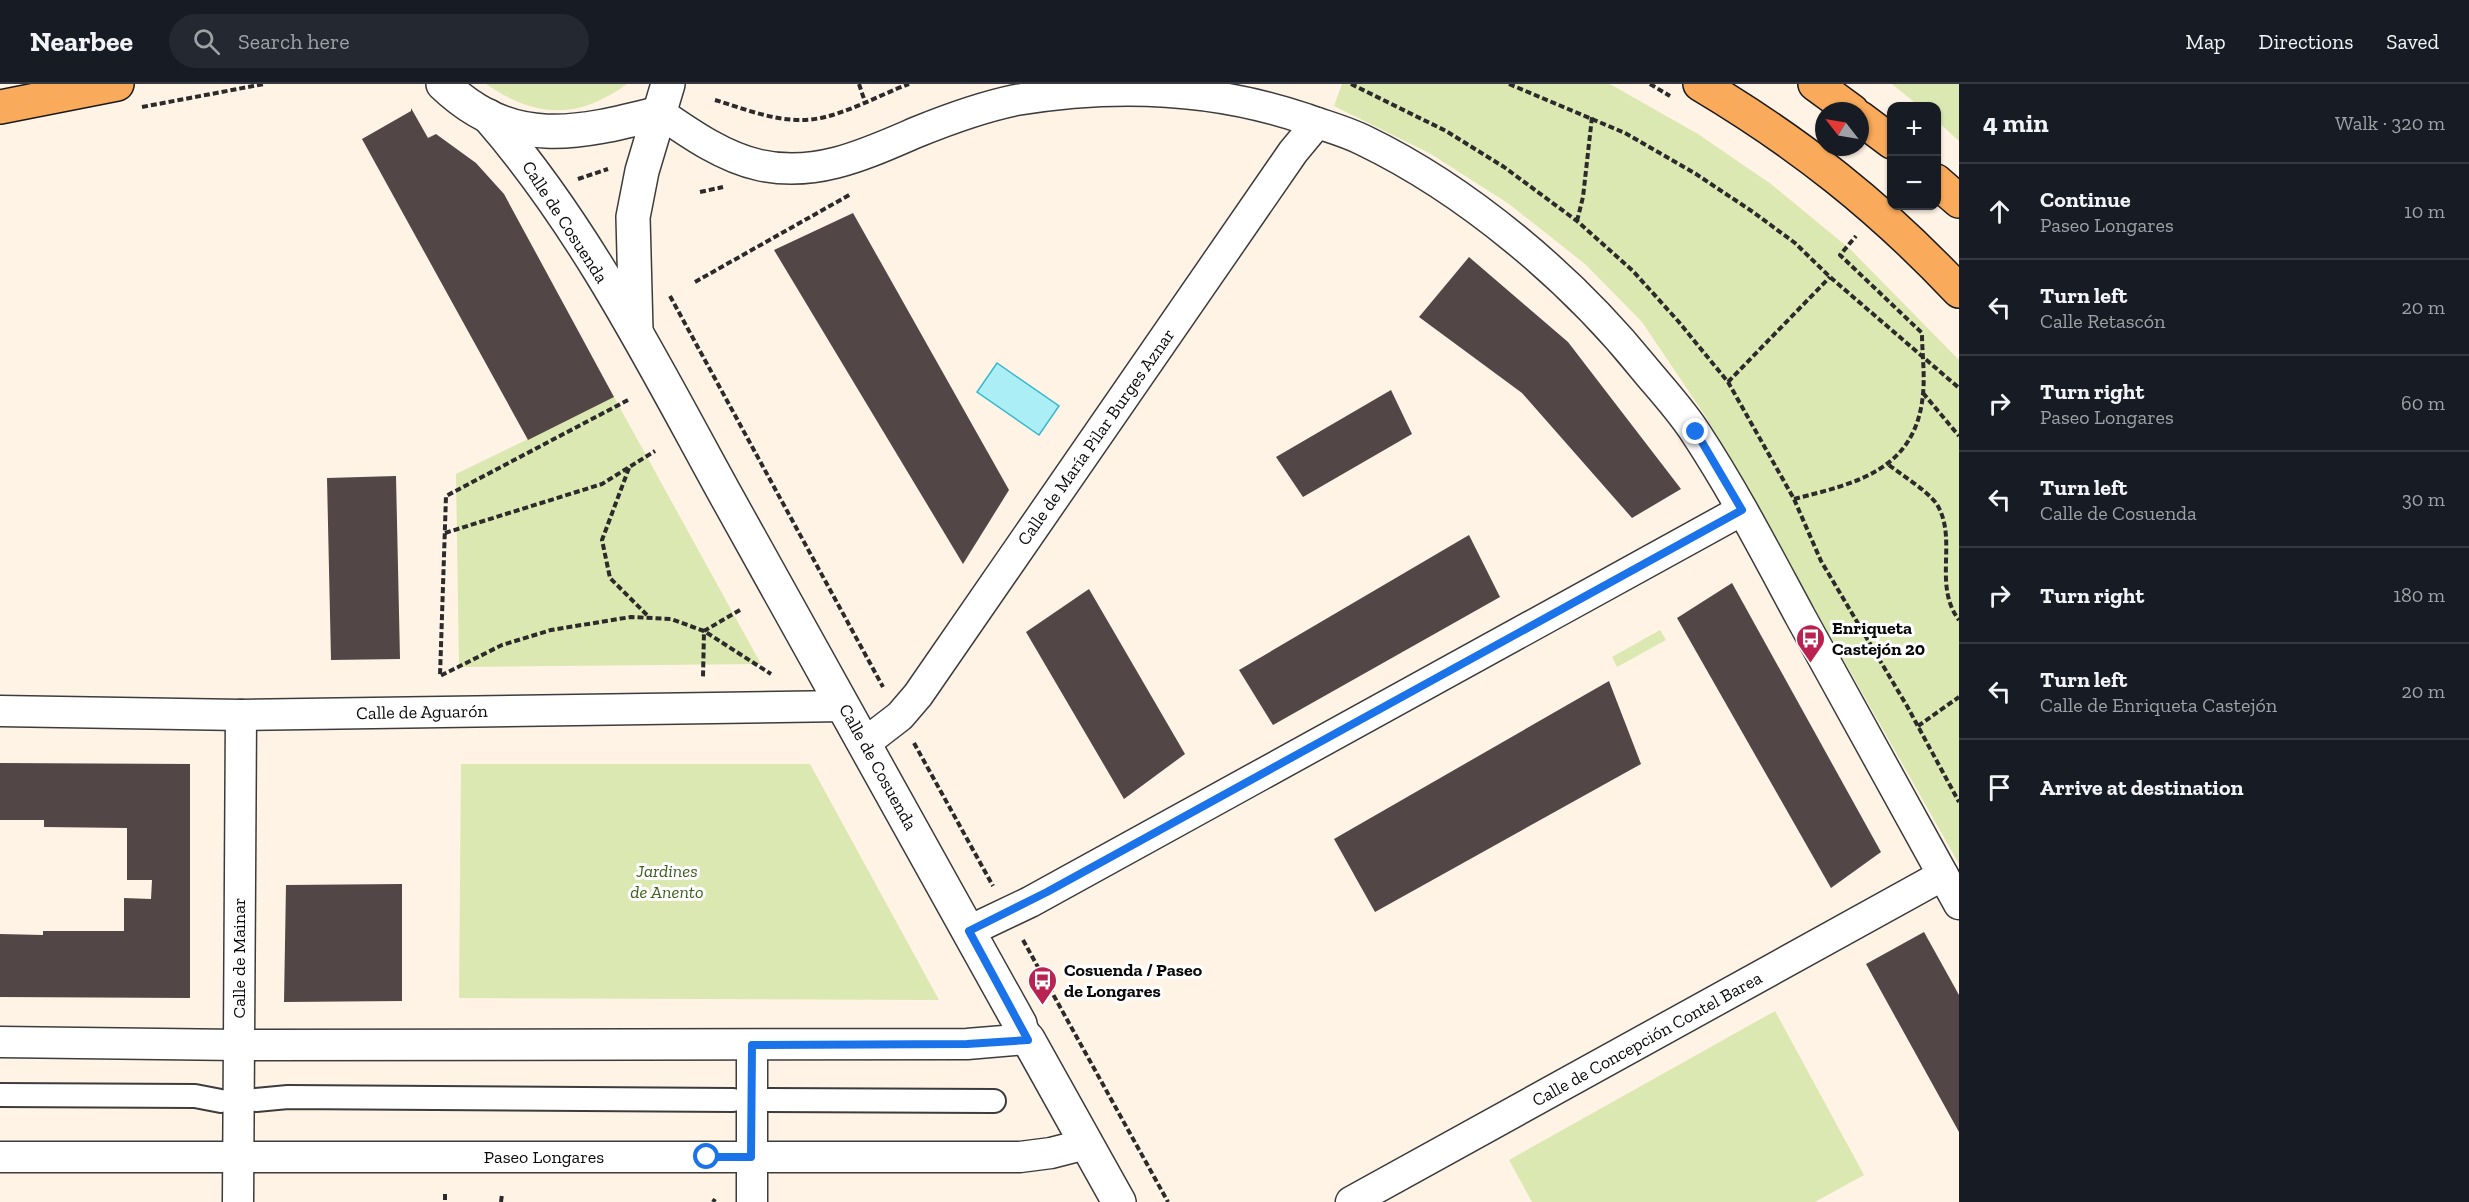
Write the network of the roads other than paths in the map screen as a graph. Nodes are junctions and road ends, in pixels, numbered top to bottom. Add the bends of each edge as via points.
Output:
1 (117, 84) edge
2 (443, 84) edge
3 (1700, 84) edge
4 (1815, 84) edge
5 (664, 99) edge
6 (1840, 102) edge
7 (0, 107) edge
8 (488, 116) junction
9 (1317, 123) junction
10 (1869, 125) edge
11 (1887, 138) edge
12 (1941, 185) edge
13 (1959, 201) edge
14 (1959, 291) edge
15 (636, 333) junction
16 (1742, 510) junction
17 (844, 706) junction
18 (0, 711) edge
19 (241, 715) junction
20 (865, 743) junction
21 (1943, 875) junction
22 (1959, 904) edge
23 (969, 931) junction
24 (1024, 1032) junction
25 (0, 1042) edge
26 (239, 1045) junction
27 (752, 1045) junction
28 (0, 1095) edge
29 (256, 1100) dead end
30 (733, 1100) dead end
31 (767, 1100) dead end
32 (221, 1101) dead end
33 (994, 1101) dead end
34 (1086, 1144) junction
35 (0, 1157) edge
36 (751, 1157) junction
37 (238, 1158) junction
38 (238, 1202) edge
39 (752, 1202) edge
40 (1119, 1202) edge
41 (1351, 1202) edge

1 - 7 main road
2 - 8 street
3 - 14 main road via 1752,115 1880,211
4 - 6 main road
5 - 8 street via 604,127 553,133
5 - 9 street via 701,140 760,166 790,168 843,163 951,119 1014,100 1090,89 1150,88 1213,94
5 - 15 street, Calle de Cosuenda via 633,217
8 - 15 street, Calle de Cosuenda via 550,194
9 - 16 street via 1360,138 1422,171 1508,233 1574,290 1628,348 1696,432
9 - 20 street, Calle de María Pilar Burges Aznar via 1293,152 918,695 900,716
10 - 11 main road
12 - 13 main road
15 - 17 street, Calle de Cosuenda
16 - 21 street
16 - 23 street via 1047,892
17 - 19 street, Calle de Aguarón
17 - 20 street, Calle de Cosuenda
18 - 19 street, Calle de Aguarón
19 - 26 street, Calle de Mainar
20 - 23 street, Calle de Cosuenda
21 - 22 street
21 - 41 street, Calle de Concepción Contel Barea
23 - 24 street, Calle de Cosuenda
24 - 27 street via 967,1044
24 - 34 street, Calle de Cosuenda
25 - 26 street
26 - 27 street
26 - 37 street, Calle de Mainar
27 - 36 street
28 - 32 street via 195,1096
29 - 30 street
31 - 33 street
34 - 36 street, Paseo Longares via 1020,1157
34 - 40 street, Calle de Cosuenda
35 - 37 street, Paseo Longares
36 - 37 street, Paseo Longares
36 - 39 street
37 - 38 street, Calle de Mainar

